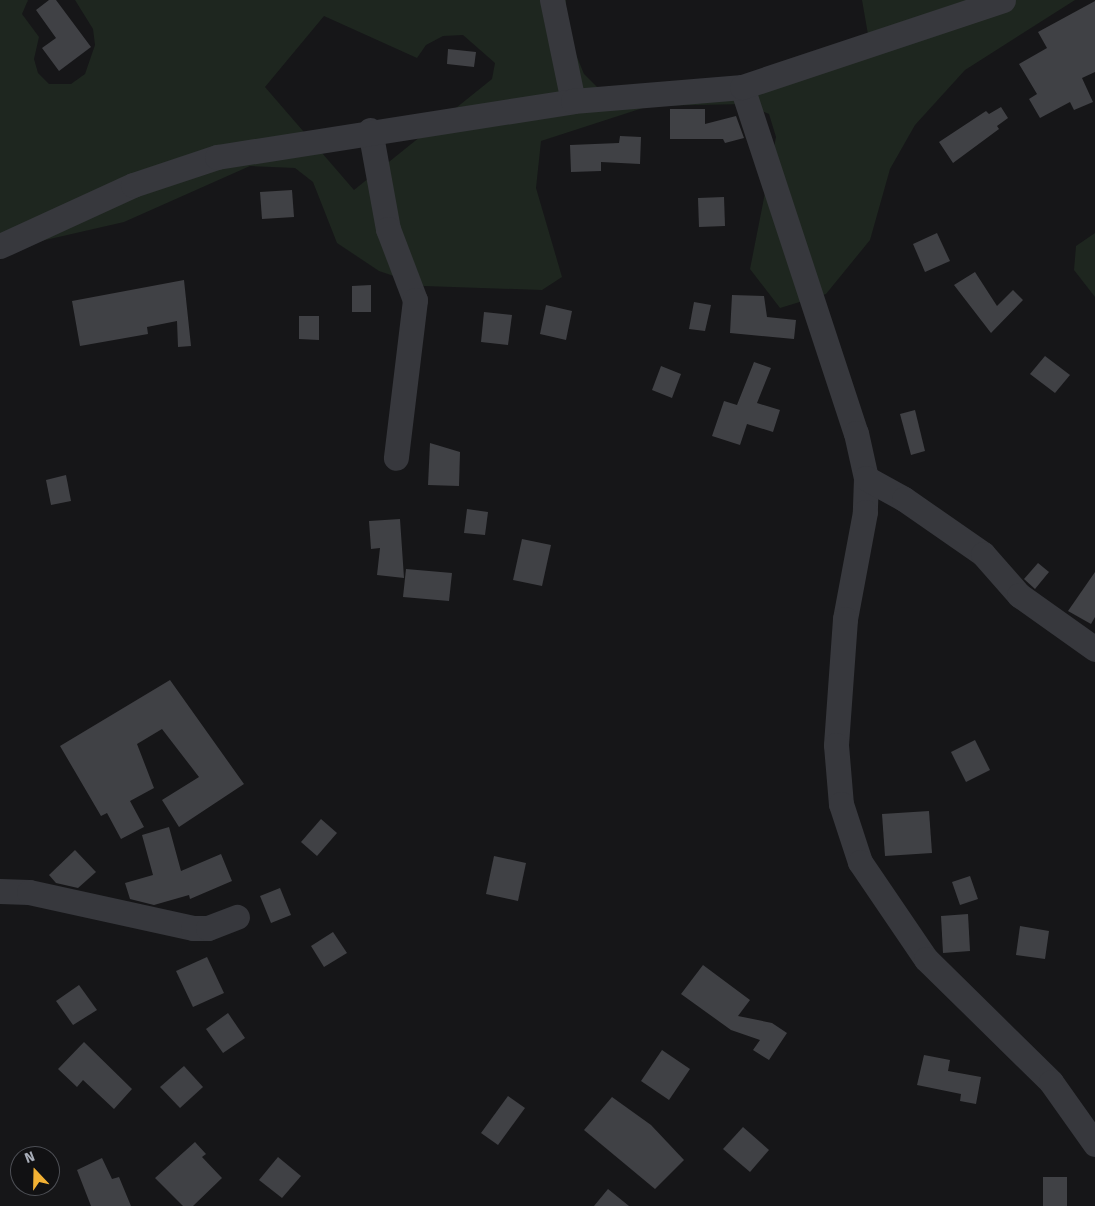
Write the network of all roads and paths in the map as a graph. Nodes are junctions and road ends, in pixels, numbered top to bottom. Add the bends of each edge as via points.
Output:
1 (552, 0) edge
2 (1004, 0) edge
3 (742, 87) junction
4 (573, 101) junction
5 (370, 130) junction
6 (0, 246) edge
7 (396, 458) dead end
8 (866, 478) junction
9 (1095, 649) edge
10 (0, 891) edge
11 (237, 916) dead end
12 (1095, 1144) edge

1 - 4 street
2 - 3 street
3 - 4 street
3 - 8 street via 850,414
4 - 5 street
5 - 6 street via 172,169
5 - 7 street via 388,230 415,300
8 - 9 street via 904,498 983,554 1019,595
8 - 12 street via 866,512 845,619 836,745 841,804 860,862 926,959 1051,1082
10 - 11 street via 29,892 193,928 208,928

